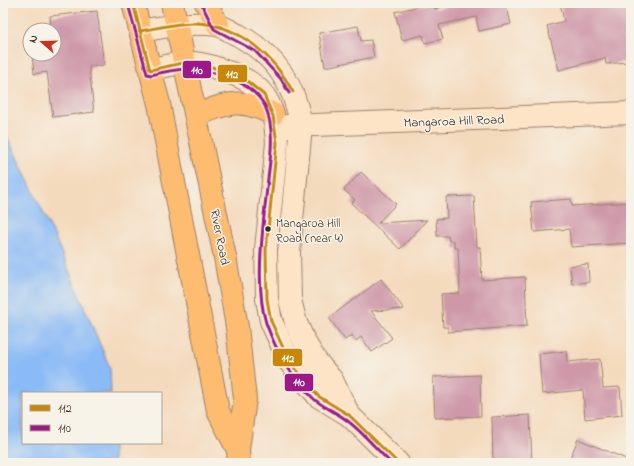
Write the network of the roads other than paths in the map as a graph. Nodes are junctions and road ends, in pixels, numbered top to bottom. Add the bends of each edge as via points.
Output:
1 (133, 3) edge
2 (172, 3) edge
3 (206, 3) edge
4 (177, 25) junction
5 (218, 25) junction
6 (140, 31) junction
7 (183, 63) junction
8 (150, 70) junction
9 (631, 113) edge
10 (197, 115) junction
11 (274, 120) junction
12 (301, 126) junction
13 (349, 415) junction
14 (238, 457) edge
15 (398, 463) edge

1 - 6 highway, River Road
2 - 4 highway, River Road
3 - 5 highway
4 - 5 main road
4 - 6 main road
4 - 7 highway, River Road
5 - 12 main road via 258,47 285,76 297,103
6 - 8 highway, River Road
7 - 8 main road
7 - 10 highway, River Road
7 - 11 main road via 204,64 250,81 264,93
8 - 14 highway, River Road via 159,104 218,411
9 - 12 main road, Mangaroa Hill Road
10 - 11 highway via 240,102 256,105
10 - 14 highway, River Road via 225,257 242,370 245,399
11 - 12 main road, Mangaroa Hill Road
11 - 13 main road via 277,143 266,249 267,299 271,320 289,360 302,378 318,396
12 - 13 main road via 289,252 290,300 296,323 305,342 316,361 332,380
13 - 15 main road

